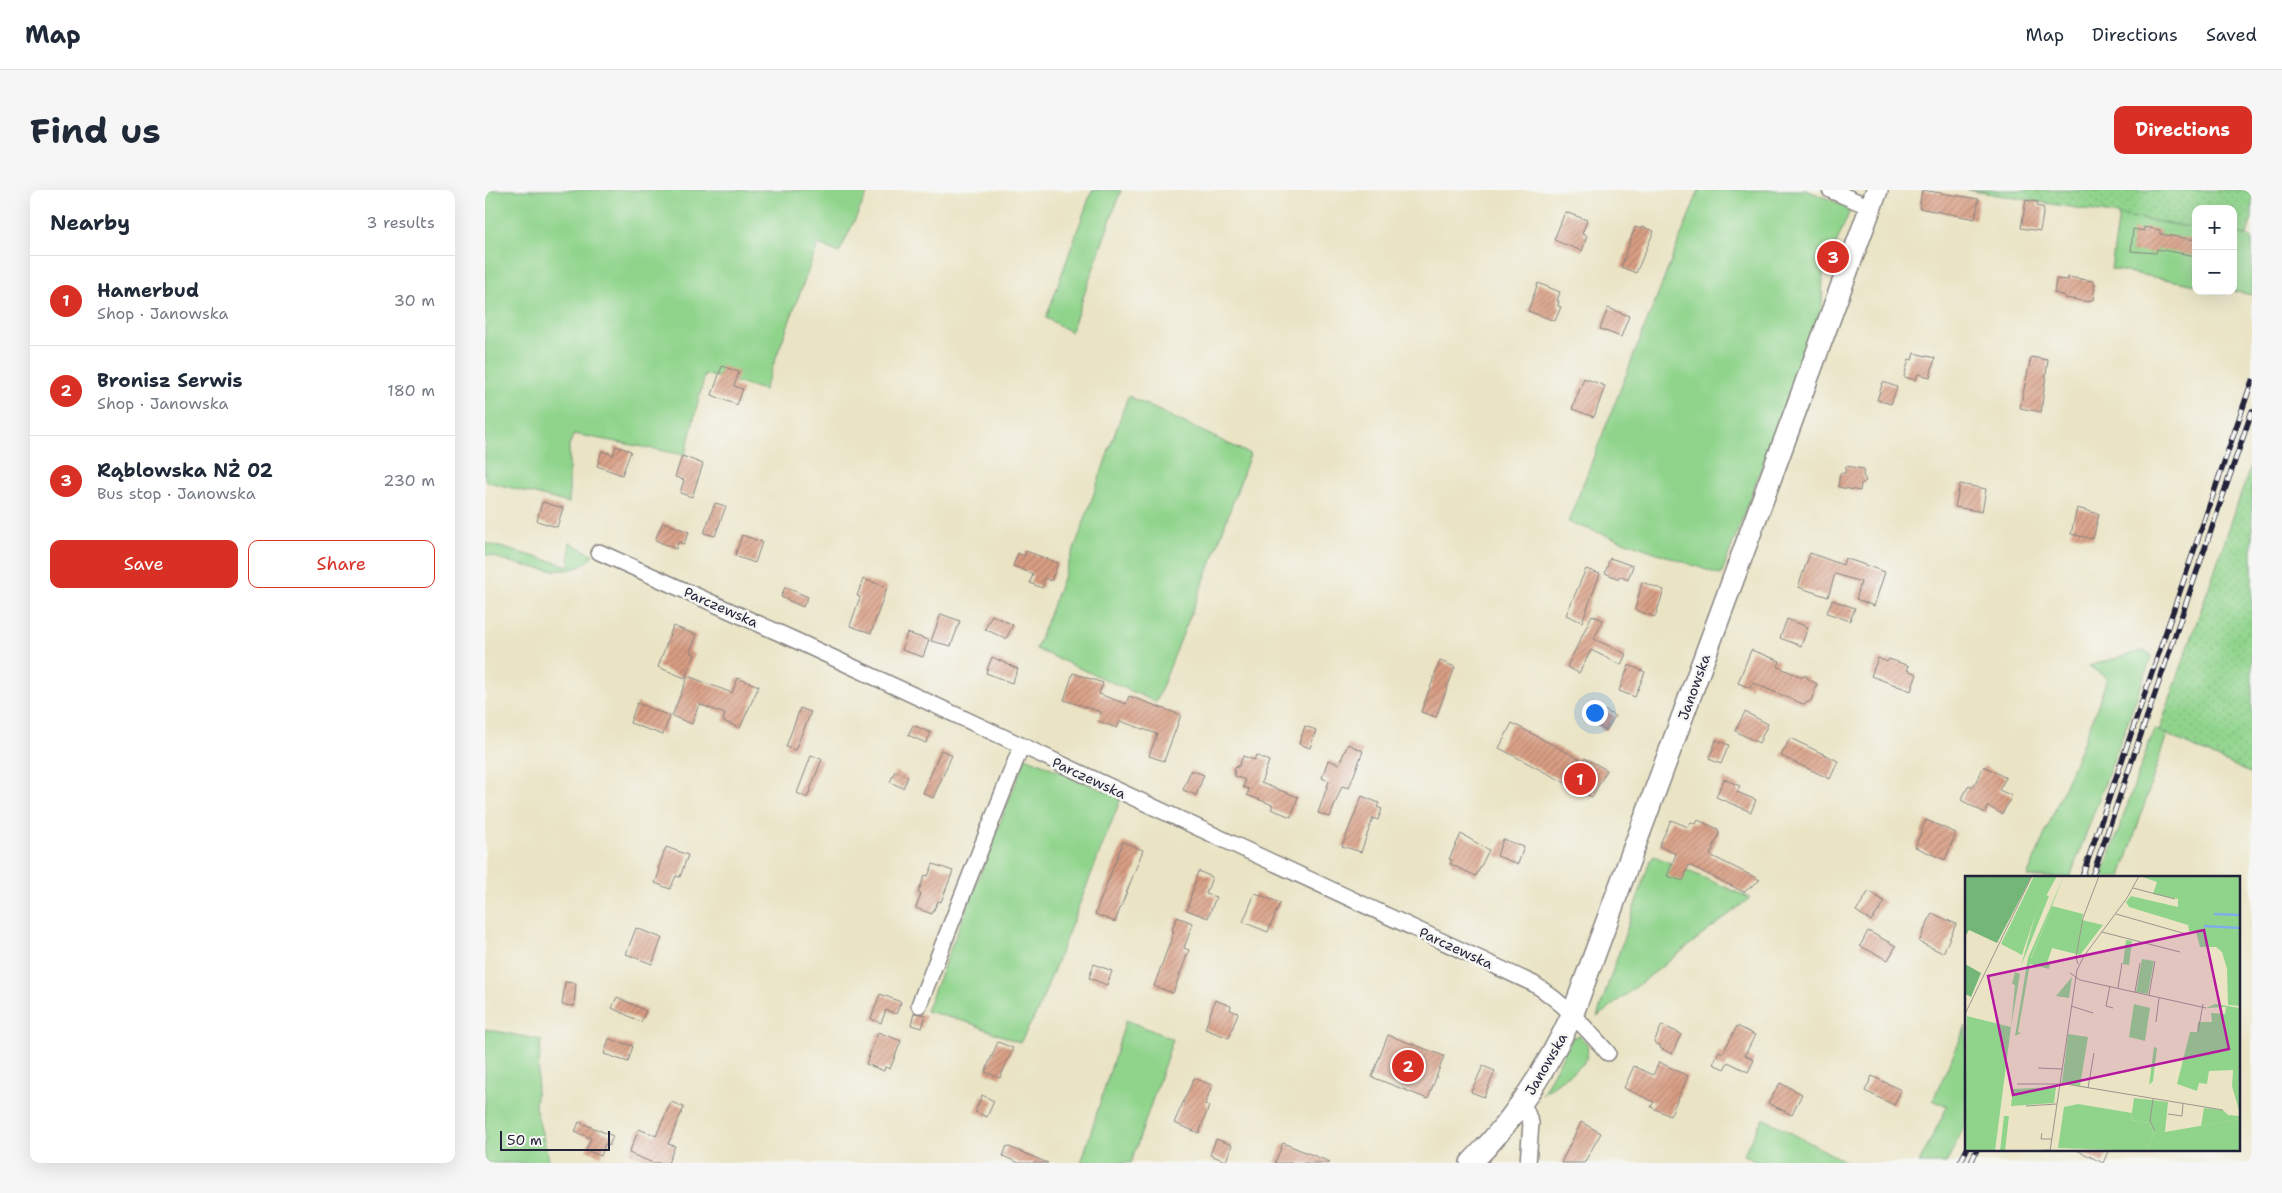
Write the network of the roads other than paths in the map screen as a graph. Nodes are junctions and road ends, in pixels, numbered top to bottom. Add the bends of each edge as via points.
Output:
1 (1830, 190) edge
2 (1873, 199) edge
3 (599, 552) dead end
4 (1021, 746) junction
5 (919, 1005) dead end
6 (1573, 1013) junction
7 (1608, 1053) dead end
8 (1523, 1103) junction
9 (1471, 1163) edge
10 (1528, 1163) edge

1 - 2 street
2 - 6 street, Janowska
3 - 4 street, Parczewska via 797,640
4 - 5 street
4 - 6 street, Parczewska via 1534,984
6 - 7 street, Parczewska
6 - 8 street, Janowska via 1547,1065
8 - 9 street, Janowska
8 - 10 street via 1531,1124

